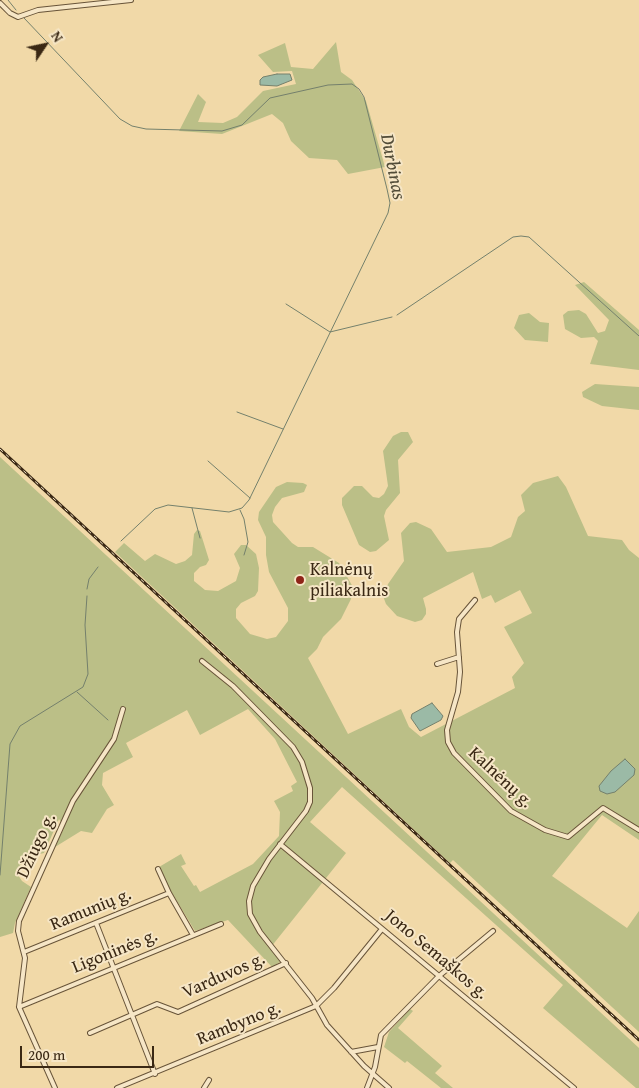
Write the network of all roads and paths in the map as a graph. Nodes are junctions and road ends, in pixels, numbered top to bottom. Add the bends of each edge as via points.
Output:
1 (131, 0) edge
2 (0, 3) edge
3 (475, 600) dead end
4 (459, 657) junction
5 (202, 661) dead end
6 (437, 664) dead end
7 (123, 709) dead end
8 (639, 830) edge
9 (280, 844) junction
10 (158, 869) dead end
11 (169, 893) junction
12 (96, 923) junction
13 (221, 924) dead end
14 (382, 929) junction
15 (492, 931) dead end
16 (193, 935) junction
17 (24, 952) junction
18 (286, 963) junction
19 (112, 967) junction
20 (439, 976) junction
21 (316, 1006) junction
22 (19, 1007) junction
23 (132, 1015) junction
24 (90, 1033) dead end
25 (378, 1047) junction
26 (351, 1052) junction
27 (155, 1074) junction
28 (372, 1075) junction
29 (209, 1080) dead end
30 (55, 1088) edge
31 (117, 1088) edge
32 (204, 1088) edge
33 (367, 1088) edge
34 (389, 1088) edge
35 (574, 1088) edge

1 - 2 street via 38,10 18,17
3 - 4 street, Kalnėnų g. via 459,620
4 - 6 street
4 - 8 street, Kalnėnų g. via 458,692 446,730 448,742 463,764 511,811 560,837 574,835 603,808
5 - 9 street via 233,686 299,755 310,788 310,802
7 - 17 street, Džiugo g. via 114,739 73,801 19,921 18,931
9 - 14 street, Jono Semaškos g.
9 - 18 street via 253,886 248,905 257,927
10 - 11 street
11 - 12 street, Ramunių g.
11 - 16 street
12 - 17 street, Ramunių g.
12 - 19 street
13 - 16 street, Ligoninės g.
14 - 20 street, Jono Semaškos g.
14 - 21 street
15 - 20 street
16 - 19 street, Ligoninės g.
17 - 22 street, Džiugo g.
18 - 21 street
18 - 23 street, Varduvos g. via 178,1012 157,1004
19 - 22 street, Ligoninės g.
19 - 23 street
20 - 25 street via 381,1035
20 - 35 street, Jono Semaškos g.
21 - 26 street
21 - 27 street, Rambyno g.
22 - 30 street, Džiugo g.
23 - 24 street, Varduvos g.
23 - 27 street
25 - 26 street
25 - 28 street
26 - 28 street
27 - 31 street, Rambyno g.
28 - 33 street
28 - 34 street
29 - 32 street

